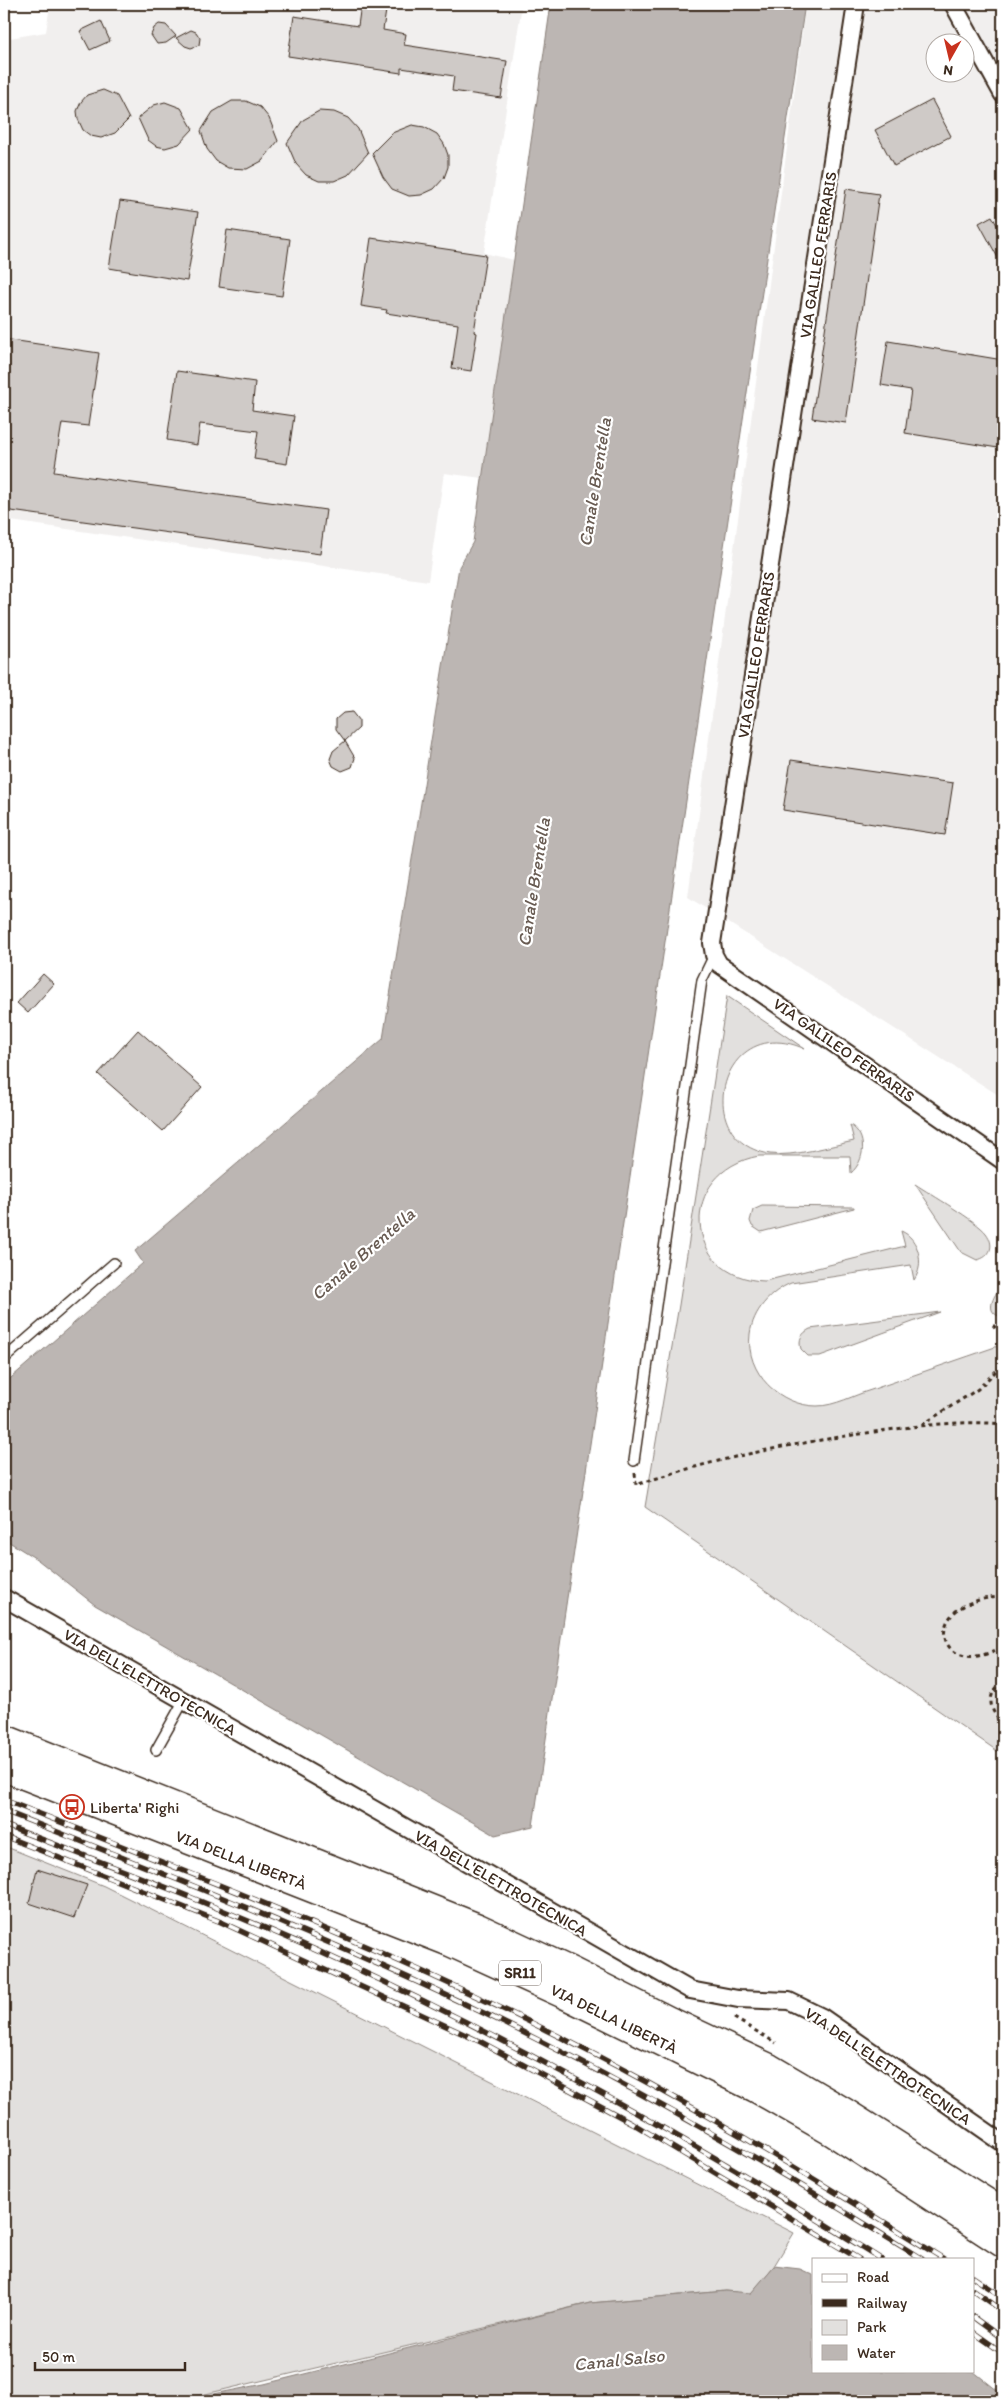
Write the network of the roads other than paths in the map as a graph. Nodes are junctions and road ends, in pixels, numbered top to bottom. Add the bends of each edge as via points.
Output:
1 (856, 4) edge
2 (953, 4) edge
3 (1003, 95) edge
4 (714, 956) junction
5 (1003, 1161) edge
6 (114, 1263) dead end
7 (4, 1359) edge
8 (634, 1461) road end
9 (4, 1598) edge
10 (183, 1702) junction
11 (156, 1750) dead end
12 (6, 1754) edge
13 (1003, 2143) edge
14 (1003, 2213) edge
15 (1003, 2243) edge

1 - 4 street, VIA GALILEO FERRARIS via 712,943
2 - 3 street
4 - 5 street, VIA GALILEO FERRARIS via 719,964
4 - 8 lane via 702,980
6 - 7 lane
9 - 10 street, VIA DELL'ELETTROTECNICA
10 - 11 lane
10 - 13 street, VIA DELL'ELETTROTECNICA via 690,1990 738,1999 789,2001 822,2017
12 - 14 highway, VIA DELLA LIBERTÀ / SR11 via 469,1925 574,1973 769,2068
12 - 15 highway, VIA DELLA LIBERTÀ / SR11 via 450,1942 756,2088 833,2132

